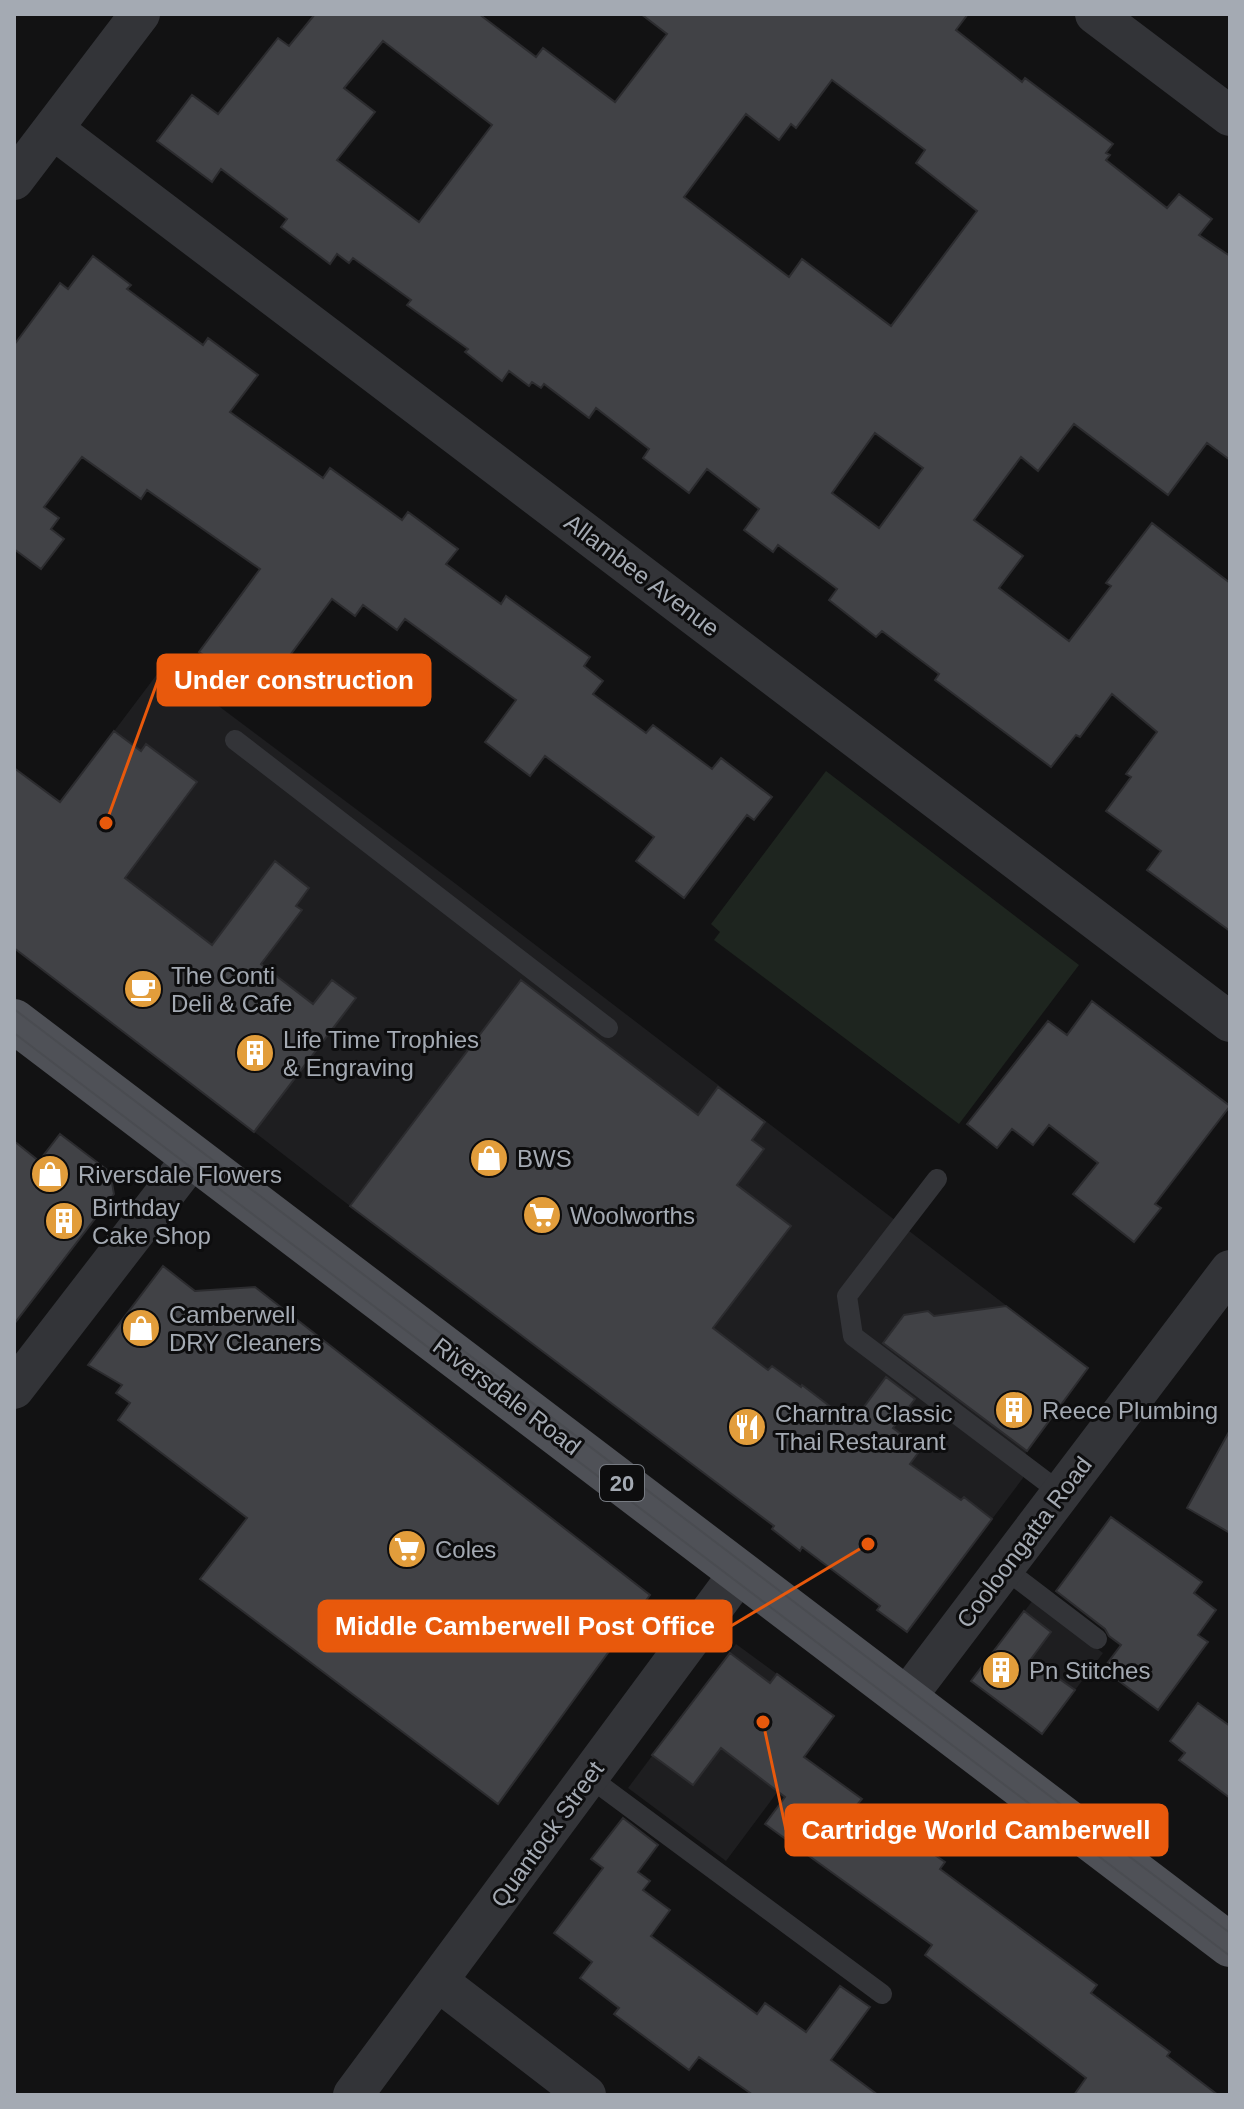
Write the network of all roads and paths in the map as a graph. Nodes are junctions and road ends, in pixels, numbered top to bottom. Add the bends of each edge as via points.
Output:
1 (140, 14) edge
2 (1095, 14) edge
3 (1230, 116) edge
4 (53, 129) junction
5 (14, 180) edge
6 (235, 740) dead end
7 (14, 1021) edge
8 (1230, 1022) edge
9 (608, 1028) dead end
10 (193, 1157) junction
11 (937, 1179) dead end
12 (1230, 1270) edge
13 (14, 1389) edge
14 (1061, 1493) junction
15 (1005, 1569) junction
16 (740, 1572) junction
17 (1097, 1639) dead end
18 (905, 1699) junction
19 (589, 1777) junction
20 (1230, 1945) edge
21 (439, 1982) junction
22 (882, 1994) dead end
23 (353, 2095) edge
24 (586, 2095) edge

1 - 4 street
2 - 3 street
4 - 5 street
4 - 8 street, Allambee Avenue
6 - 9 lane
7 - 10 main road, Riversdale Road / 20
10 - 13 street
10 - 16 main road, Riversdale Road / 20
11 - 14 lane via 847,1296 853,1336
12 - 14 street, Cooloongatta Road
14 - 15 street, Cooloongatta Road
15 - 17 lane
15 - 18 street, Cooloongatta Road
16 - 18 main road, Riversdale Road / 20
16 - 19 street, Quantock Street
18 - 20 main road, Riversdale Road / 20
19 - 21 street, Quantock Street
19 - 22 lane
21 - 23 street, Quantock Street
21 - 24 street

